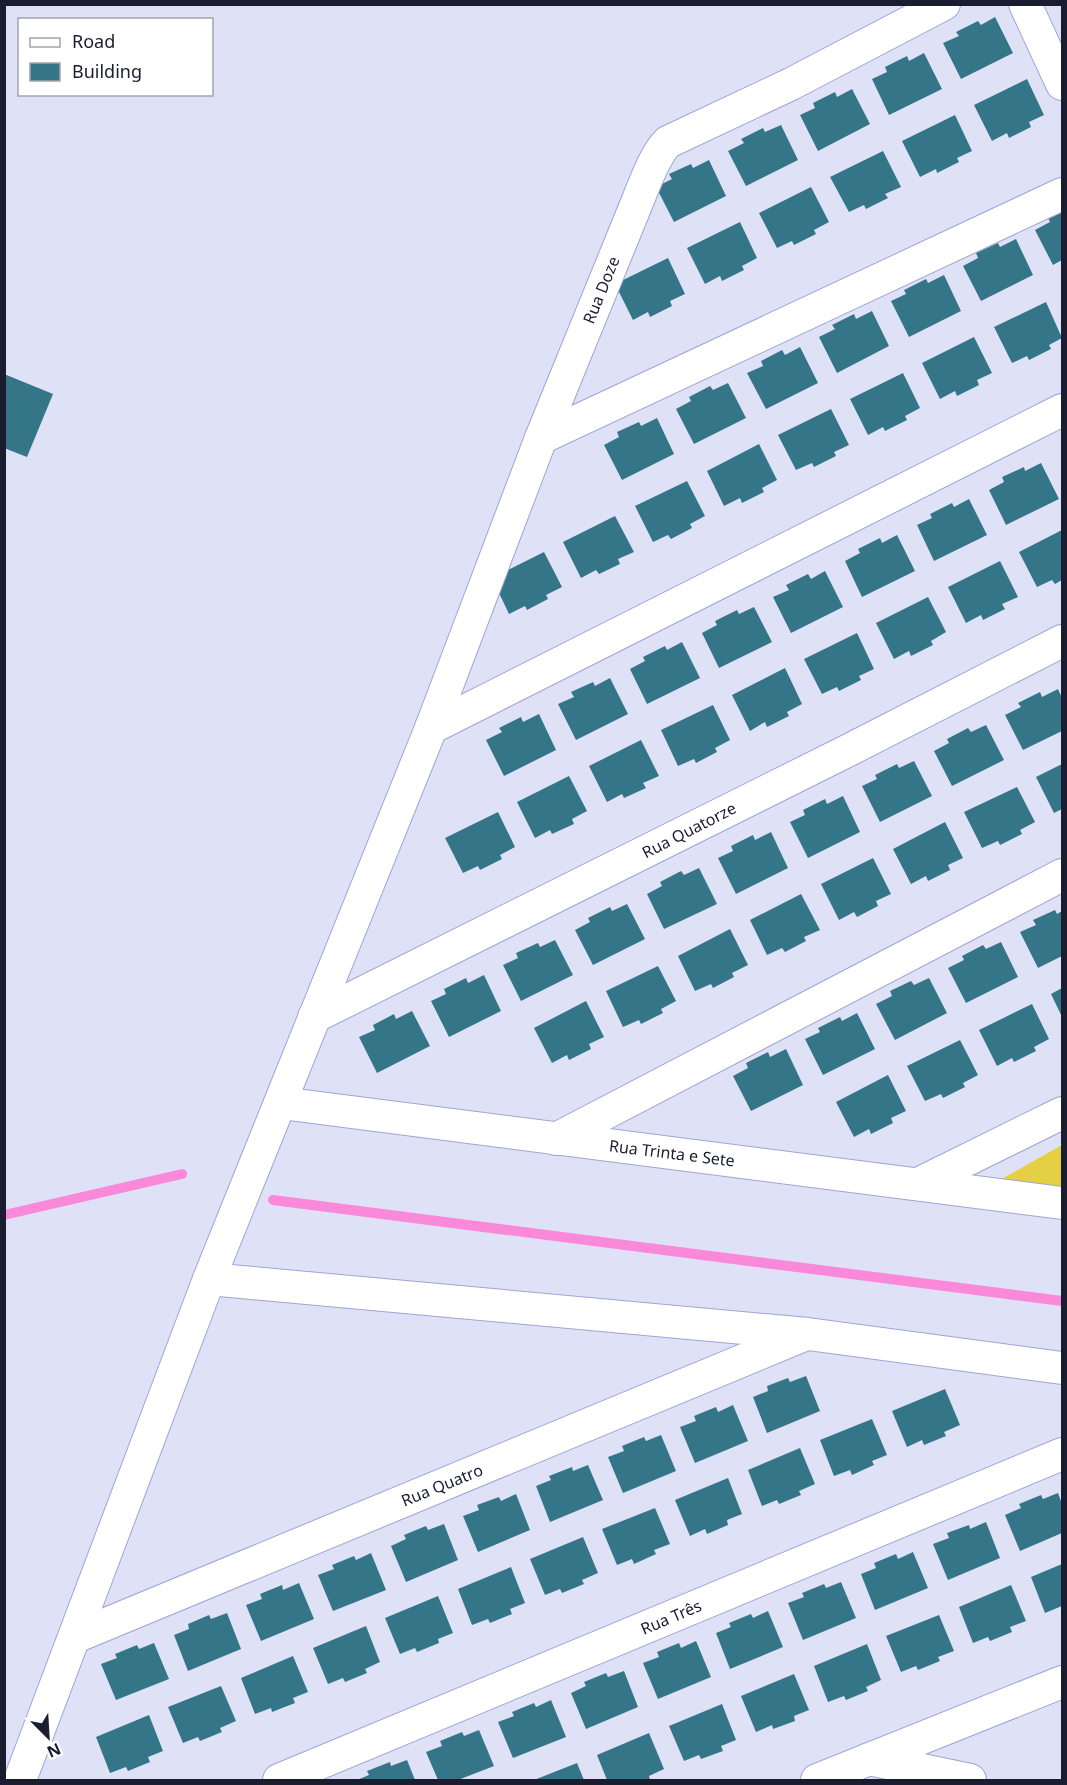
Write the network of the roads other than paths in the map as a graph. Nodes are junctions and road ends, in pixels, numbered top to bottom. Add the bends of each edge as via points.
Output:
1 (944, 4) edge
2 (1025, 4) edge
3 (1062, 84) edge
4 (1062, 194) edge
5 (1062, 410) edge
6 (541, 438) junction
7 (1062, 641) edge
8 (432, 728) junction
9 (1062, 875) edge
10 (314, 1017) junction
11 (281, 1103) junction
12 (1062, 1113) edge
13 (556, 1139) junction
14 (918, 1184) junction
15 (1062, 1203) edge
16 (209, 1279) junction
17 (808, 1334) junction
18 (1062, 1368) edge
19 (1062, 1454) edge
20 (75, 1637) junction
21 (1062, 1682) edge
22 (869, 1760) junction
23 (20, 1780) edge
24 (279, 1780) edge
25 (817, 1780) edge
26 (970, 1780) edge

1 - 6 street, Rua Doze via 664,146
2 - 3 street
4 - 6 street
5 - 8 street
6 - 8 street, Rua Doze
7 - 10 street, Rua Quatorze
8 - 10 street, Rua Doze
9 - 13 street
10 - 11 street, Rua Doze
11 - 13 street, Rua Trinta e Sete
11 - 16 street, Rua Doze
12 - 14 street
13 - 14 street, Rua Trinta e Sete
14 - 15 street, Rua Trinta e Sete
16 - 17 street
16 - 20 street, Rua Doze
17 - 18 street
17 - 20 street, Rua Quatro
19 - 24 street, Rua Três
20 - 23 street, Rua Doze
21 - 22 street
22 - 25 street
22 - 26 street

